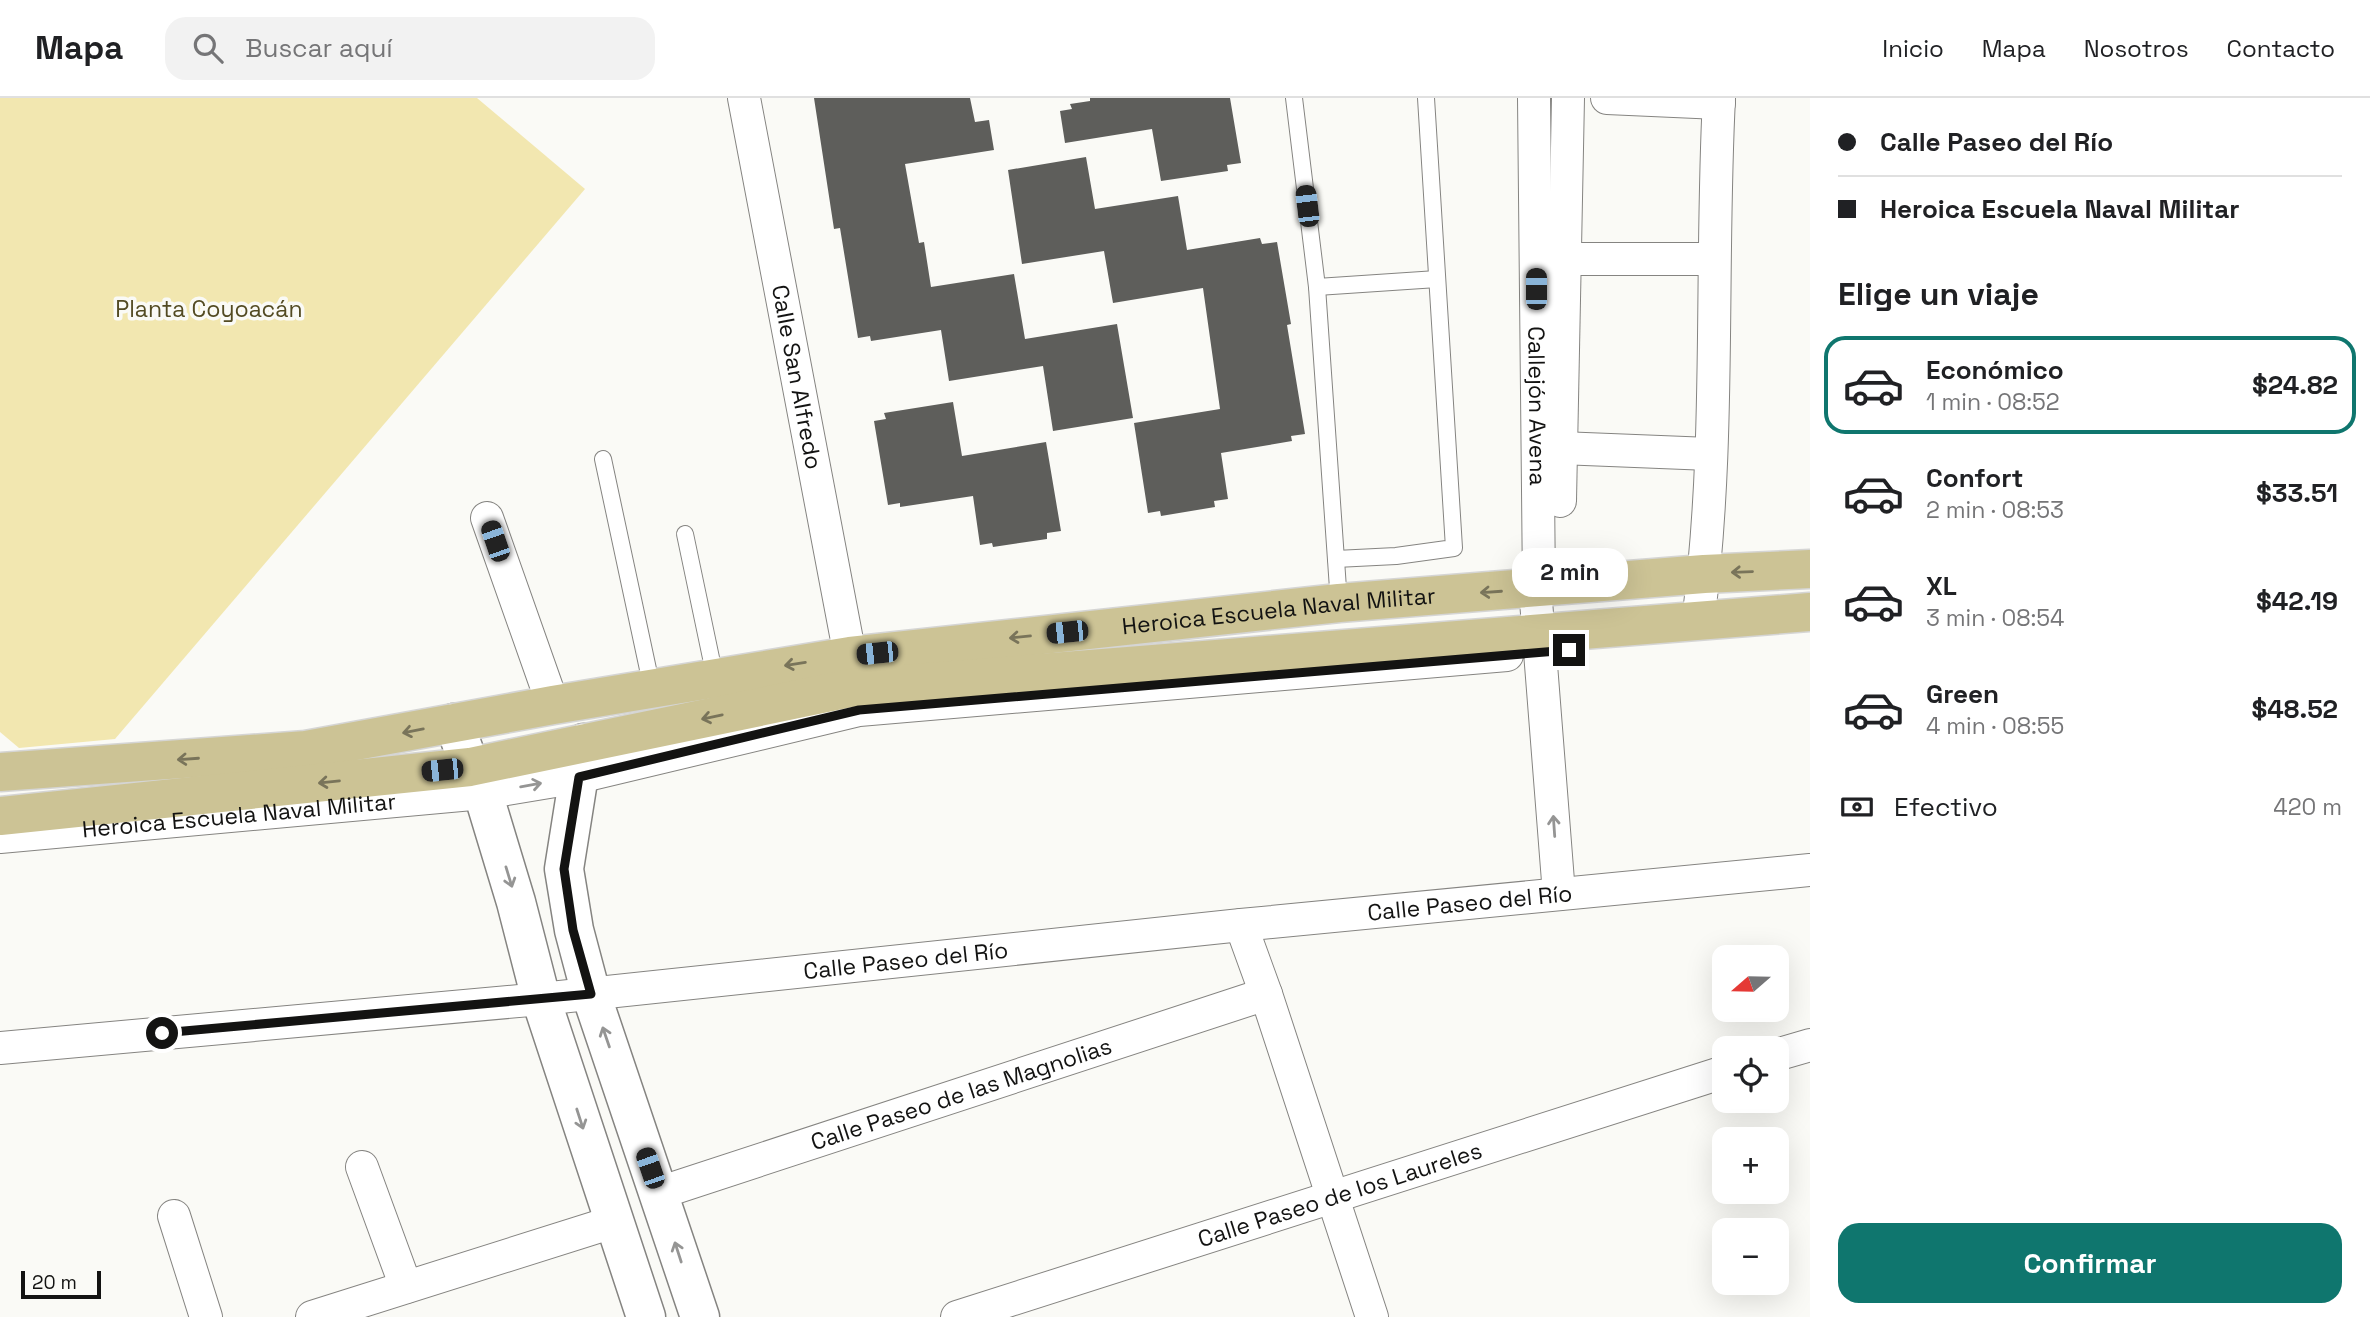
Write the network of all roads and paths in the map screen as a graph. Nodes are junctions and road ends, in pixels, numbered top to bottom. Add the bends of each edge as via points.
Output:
1 (744, 98) edge
2 (1294, 98) edge
3 (1426, 98) edge
4 (1534, 98) edge
5 (1568, 98) edge
6 (1607, 98) edge
7 (1719, 101) edge
8 (1566, 259) junction
9 (1714, 259) junction
10 (1437, 279) junction
11 (1317, 287) junction
12 (1560, 448) junction
13 (1710, 454) junction
14 (603, 459) dead end
15 (487, 518) dead end
16 (685, 534) dead end
17 (1336, 559) junction
18 (1810, 569) edge
19 (1704, 574) junction
20 (1544, 587) junction
21 (1339, 603) junction
22 (1810, 611) edge
23 (1698, 621) junction
24 (1810, 630) edge
25 (1541, 643) junction
26 (850, 656) junction
27 (715, 677) junction
28 (652, 688) junction
29 (553, 705) junction
30 (454, 723) junction
31 (582, 760) junction
32 (0, 772) edge
33 (477, 780) junction
34 (0, 816) edge
35 (0, 838) edge
36 (1810, 870) edge
37 (1559, 894) junction
38 (1241, 925) junction
39 (591, 994) junction
40 (1266, 994) junction
41 (541, 999) junction
42 (1810, 1045) edge
43 (0, 1048) edge
44 (1789, 1051) edge
45 (1712, 1076) edge
46 (362, 1167) dead end
47 (659, 1193) junction
48 (1333, 1196) junction
49 (174, 1216) dead end
50 (613, 1222) junction
51 (406, 1287) junction
52 (206, 1317) edge
53 (312, 1317) edge
54 (646, 1317) edge
55 (700, 1317) edge
56 (957, 1317) edge
57 (1372, 1317) edge

1 - 26 street, Calle San Alfredo
2 - 11 lane
3 - 10 lane
4 - 20 street, Callejón Avena
5 - 8 street
6 - 7 street
7 - 9 street
8 - 9 street
8 - 12 street
9 - 13 street
10 - 11 lane
10 - 17 lane via 1454,548
11 - 17 lane
12 - 13 street
12 - 20 street
13 - 19 street
14 - 28 lane
15 - 29 street
16 - 27 lane
17 - 21 lane
18 -> 19 main road, Heroica Escuela Naval Militar
19 - 20 main road, Heroica Escuela Naval Militar
19 - 23 street
20 -> 21 main road, Heroica Escuela Naval Militar
20 - 25 street
21 -> 26 main road, Heroica Escuela Naval Militar
22 - 23 main road, Heroica Escuela Naval Militar
23 - 25 main road, Heroica Escuela Naval Militar
24 - 25 street, Heroica Escuela Naval Militar
25 - 31 main road, Heroica Escuela Naval Militar via 851,688
37 -> 25 street
26 -> 27 main road, Heroica Escuela Naval Militar
27 - 28 main road, Heroica Escuela Naval Militar
28 - 29 main road, Heroica Escuela Naval Militar
29 - 30 main road, Heroica Escuela Naval Militar
30 -> 32 main road, Heroica Escuela Naval Militar via 306,750
30 - 33 street
31 - 33 main road, Heroica Escuela Naval Militar
31 - 39 street via 564,869 573,930
33 -> 34 main road, Heroica Escuela Naval Militar
33 - 35 street, Heroica Escuela Naval Militar
33 -> 41 street
36 - 37 street, Calle Paseo del Río
37 - 38 street, Calle Paseo del Río
38 - 39 street, Calle Paseo del Río
38 - 40 street
39 - 41 street, Calle Paseo del Río
47 -> 39 street
40 - 47 street, Calle Paseo de las Magnolias
40 - 48 street
41 - 43 street, Calle Paseo del Río
41 -> 50 street
42 - 44 street
45 - 48 street, Calle Paseo de los Laureles
46 - 51 street
55 -> 47 street
48 - 56 street, Calle Paseo de los Laureles
48 - 57 street
49 - 52 street
50 - 51 street
50 - 54 street
51 - 53 street

